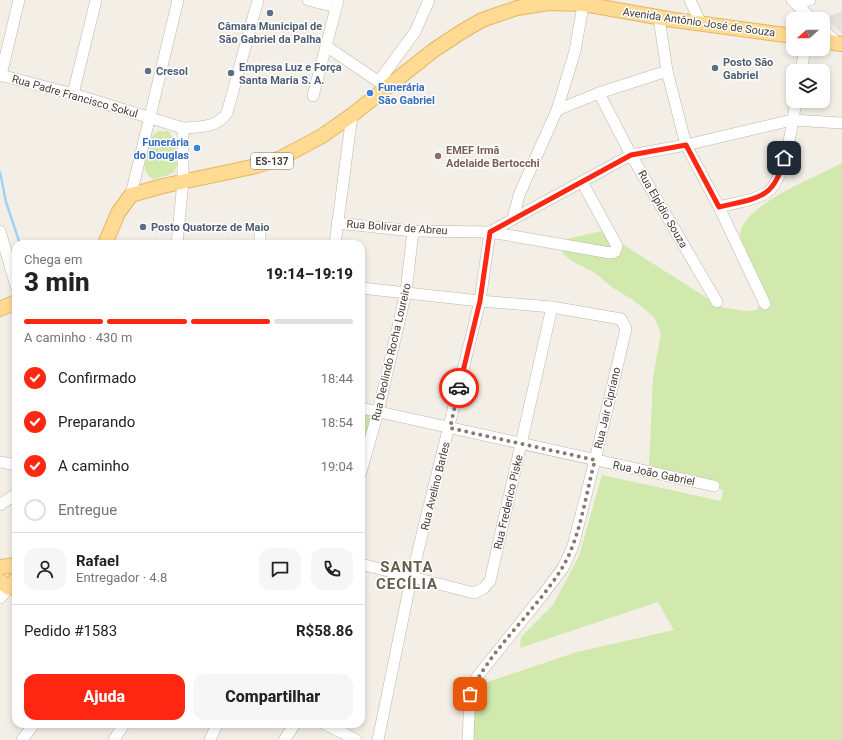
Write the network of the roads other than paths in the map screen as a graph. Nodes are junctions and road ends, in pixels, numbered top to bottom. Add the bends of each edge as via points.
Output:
1 (19, 0) edge
2 (96, 0) edge
3 (178, 0) edge
4 (258, 0) edge
5 (308, 0) edge
6 (429, 0) edge
7 (810, 0) edge
8 (692, 1) edge
9 (584, 2) edge
10 (794, 2) edge
11 (337, 4) edge
12 (805, 12) edge
13 (659, 18) junction
14 (701, 24) junction
15 (786, 35) edge
16 (830, 35) edge
17 (830, 42) edge
18 (840, 43) edge
19 (326, 46) junction
20 (667, 72) junction
21 (1, 75) edge
22 (382, 84) junction
23 (599, 93) junction
24 (73, 94) junction
25 (313, 96) dead end
26 (795, 108) edge
27 (557, 110) junction
28 (352, 115) junction
29 (151, 118) junction
30 (792, 120) junction
31 (842, 123) edge
32 (183, 128) junction
33 (686, 145) junction
34 (631, 155) junction
35 (183, 181) junction
36 (582, 182) junction
37 (132, 195) junction
38 (719, 207) junction
39 (513, 219) junction
40 (337, 222) junction
41 (260, 229) dead end
42 (0, 231) edge
43 (413, 231) junction
44 (490, 232) junction
45 (107, 240) edge
46 (178, 240) edge
47 (260, 240) edge
48 (335, 240) edge
49 (12, 272) edge
50 (365, 288) edge
51 (406, 292) junction
52 (480, 301) junction
53 (717, 302) dead end
54 (12, 304) edge
55 (765, 304) dead end
56 (552, 307) junction
57 (0, 309) edge
58 (365, 409) edge
59 (378, 412) junction
60 (450, 428) junction
61 (521, 444) junction
62 (365, 458) edge
63 (595, 460) junction
64 (0, 462) edge
65 (12, 464) edge
66 (714, 486) dead end
67 (12, 497) edge
68 (0, 505) edge
69 (365, 565) edge
70 (12, 566) edge
71 (0, 567) edge
72 (411, 579) junction
73 (8, 582) edge
74 (0, 598) edge
75 (31, 728) edge
76 (32, 728) edge
77 (122, 728) edge
78 (215, 728) edge
79 (292, 728) edge
80 (333, 728) edge
81 (22, 740) edge
82 (36, 740) edge
83 (114, 740) edge
84 (210, 740) edge
85 (284, 740) edge
86 (356, 740) edge
87 (378, 740) edge
88 (468, 740) edge

1 - 21 street
2 - 24 street
3 - 29 street
4 - 32 street via 222,120 203,127
5 - 11 street
6 - 22 street via 415,32
7 - 10 street
8 - 14 street
9 - 13 main road, Avenida Antônio José de Souza / ES-137
9 - 22 main road, Avenida Antônio José de Souza / ES-137 via 532,4 482,20 434,50 406,74
9 - 27 street via 575,51
10 - 12 street
11 - 19 street
13 - 14 main road, Avenida Antônio José de Souza / ES-137
13 - 20 street
14 - 15 main road, Avenida Antônio José de Souza / ES-137
16 - 18 street
17 - 18 main road
19 - 22 street
19 - 25 street
20 - 23 street
20 - 33 street
21 - 24 street, Rua Padre Francisco Sokul
22 - 28 main road, Avenida Antônio José de Souza / ES-137
23 - 27 street
23 - 34 street, Rua Elpídio Souza
24 - 29 street, Rua Padre Francisco Sokul
26 - 30 street
27 - 39 street via 519,195
28 - 35 main road, ES-137 via 322,136 281,158 256,166
28 - 40 street
29 - 32 street, Rua Padre Francisco Sokul
29 - 37 street
30 - 31 street
30 - 33 street
30 - 38 street via 781,171 774,187 754,198
32 - 35 street
33 - 34 street
33 - 38 street
34 - 36 street
34 - 53 street, Rua Elpídio Souza
35 - 37 main road, ES-137
35 - 46 street
36 - 39 street
36 - 44 street, Rua Bolivar de Abreu via 617,250 610,253
37 - 45 main road via 118,212
38 - 55 street
39 - 44 street
40 - 43 street, Rua Bolivar de Abreu
40 - 48 street
41 - 47 street
42 - 49 street
43 - 44 street, Rua Bolivar de Abreu
43 - 51 street, Rua Deolindo Rocha Loureiro
44 - 52 street, Rua Avelino Barles
50 - 51 street
51 - 52 street
51 - 59 street, Rua Deolindo Rocha Loureiro
52 - 56 street
52 - 60 street, Rua Avelino Barles
54 - 57 main road
56 - 61 street, Rua Frederico Piske
56 - 63 street, Rua Jair Cipriano via 621,319 626,329
58 - 59 street, Rua João Gabriel
59 - 60 street, Rua João Gabriel
59 - 62 street, Rua Deolindo Rocha Loureiro
60 - 61 street, Rua João Gabriel
60 - 72 street, Rua Avelino Barles
61 - 63 street, Rua João Gabriel
61 - 72 street, Rua Frederico Piske via 490,581 474,593
63 - 66 street, Rua João Gabriel
63 - 88 street, Rua Jair Cipriano via 573,546 562,568 542,597 477,677 470,694
64 - 65 street
67 - 68 street
69 - 72 street
70 - 71 main road
72 - 87 street, Rua Avelino Barles
73 - 74 street
75 - 81 street
76 - 82 street
77 - 83 street
78 - 84 street
79 - 85 street
80 - 86 street

